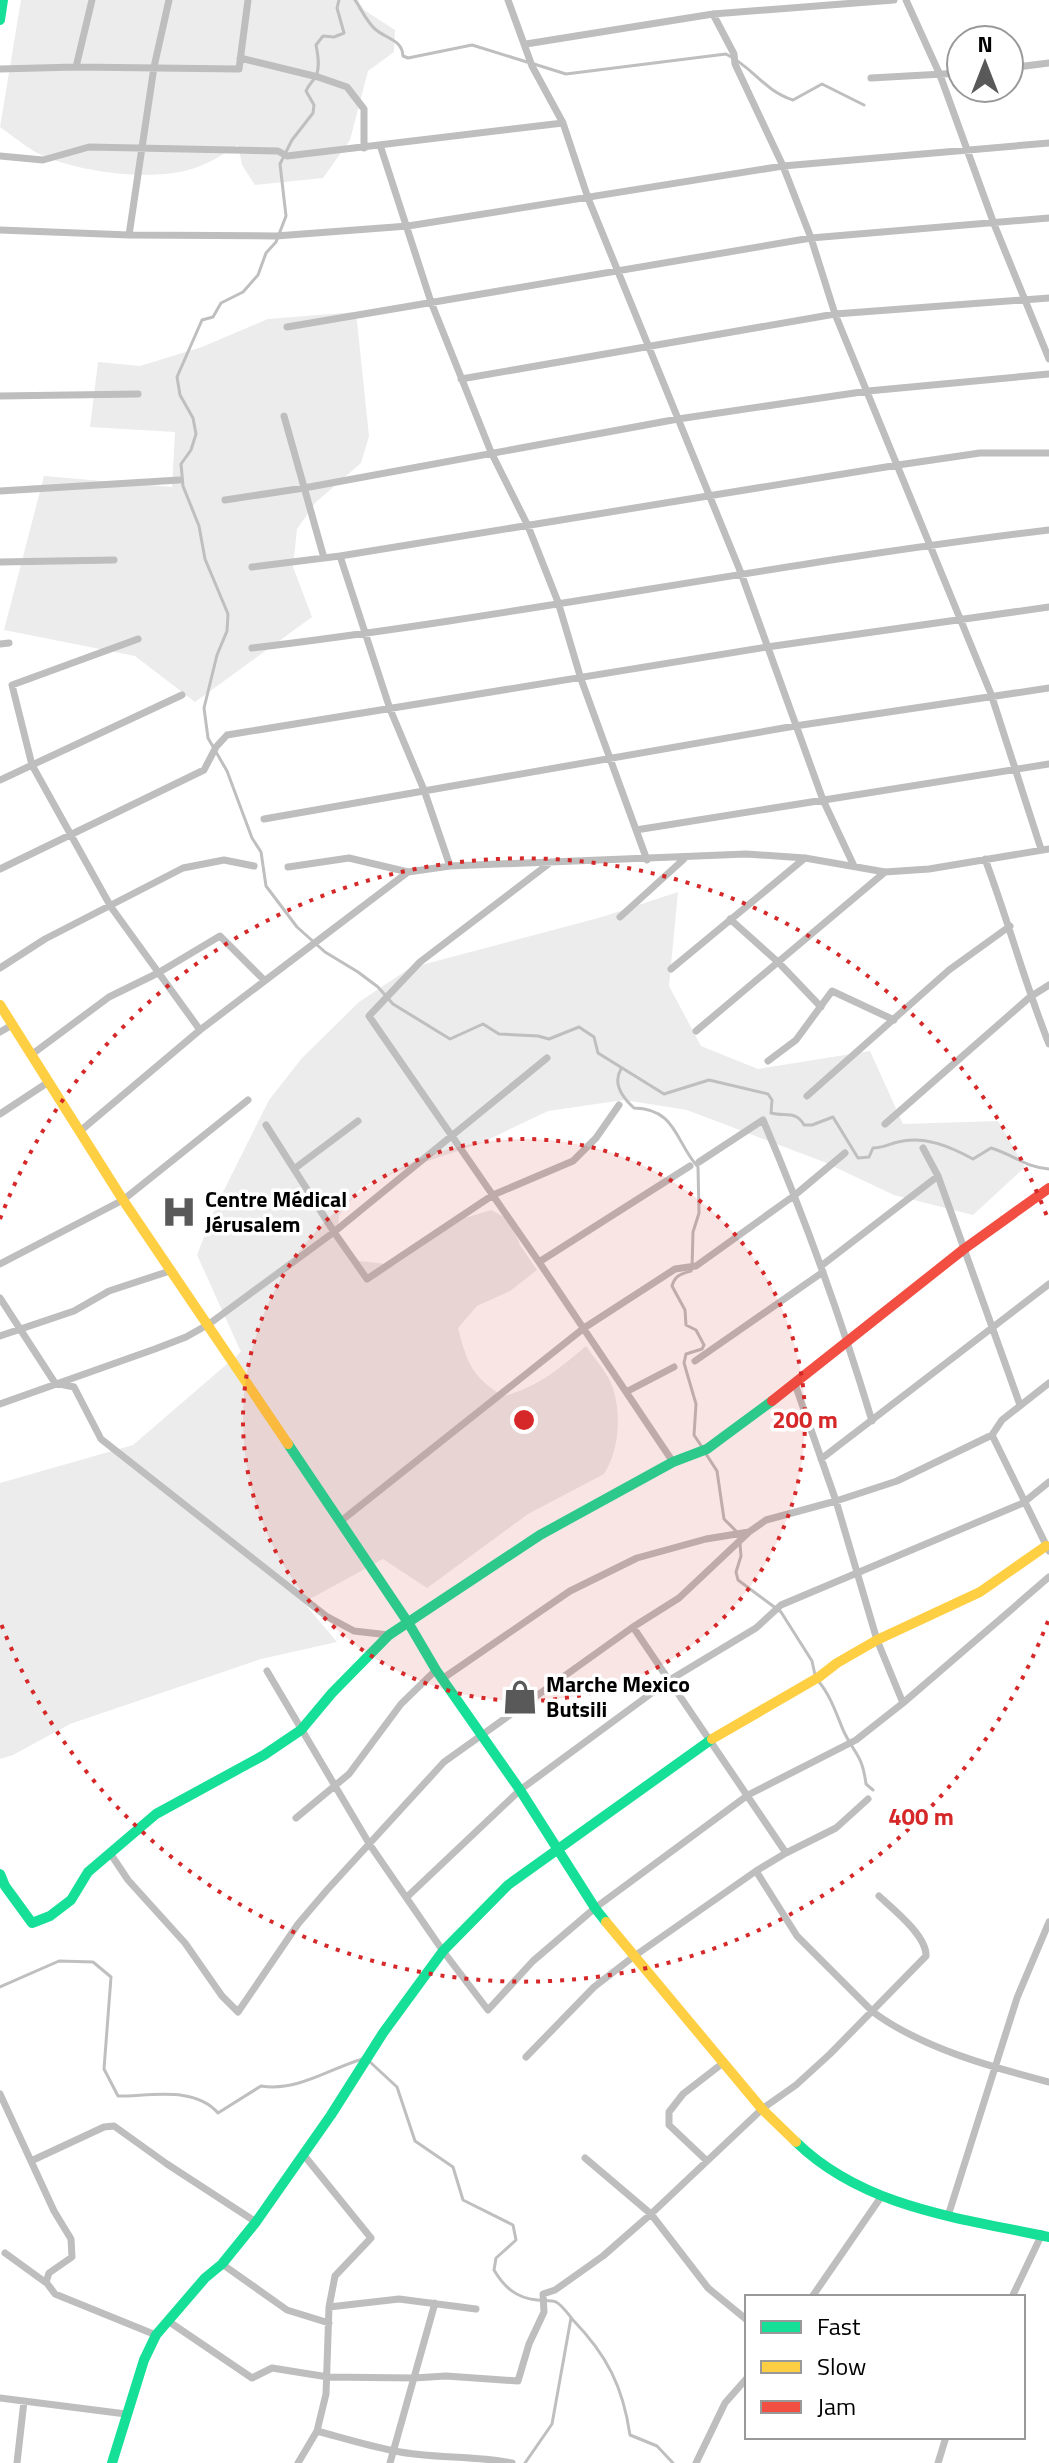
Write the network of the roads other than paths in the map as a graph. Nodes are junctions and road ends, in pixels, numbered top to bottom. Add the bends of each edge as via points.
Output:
1 (3, 0) edge
2 (92, 0) edge
3 (169, 0) edge
4 (248, 0) edge
5 (508, 0) edge
6 (894, 0) edge
7 (906, 0) edge
8 (713, 14) junction
9 (0, 20) edge
10 (526, 44) junction
11 (240, 58) junction
12 (1049, 63) edge
13 (1025, 66) edge
14 (76, 67) junction
15 (154, 67) junction
16 (0, 69) edge
17 (940, 75) junction
18 (945, 75) edge
19 (871, 78) dead end
20 (563, 123) junction
21 (1049, 143) edge
22 (380, 145) junction
23 (144, 148) junction
24 (364, 148) junction
25 (967, 149) junction
26 (0, 156) edge
27 (783, 166) junction
28 (588, 198) junction
29 (1049, 218) edge
30 (994, 224) junction
31 (408, 226) junction
32 (0, 230) edge
33 (129, 235) junction
34 (811, 238) junction
35 (618, 271) junction
36 (1049, 298) edge
37 (1027, 300) junction
38 (431, 302) junction
39 (835, 314) junction
40 (287, 327) dead end
41 (649, 346) junction
42 (1049, 359) edge
43 (1049, 374) edge
44 (461, 379) junction
45 (868, 391) junction
46 (138, 394) dead end
47 (0, 396) edge
48 (284, 416) dead end
49 (678, 419) junction
50 (491, 452) junction
51 (1049, 453) edge
52 (898, 465) junction
53 (179, 480) dead end
54 (304, 488) junction
55 (0, 491) edge
56 (710, 495) junction
57 (225, 500) dead end
58 (528, 526) junction
59 (1049, 530) edge
60 (931, 544) junction
61 (340, 556) junction
62 (324, 558) junction
63 (114, 560) dead end
64 (0, 562) edge
65 (252, 567) dead end
66 (741, 573) junction
67 (558, 602) junction
68 (1049, 607) edge
69 (960, 618) junction
70 (366, 634) junction
71 (138, 639) dead end
72 (767, 647) junction
73 (252, 648) dead end
74 (581, 679) junction
75 (1049, 688) edge
76 (991, 694) junction
77 (182, 695) dead end
78 (390, 709) junction
79 (795, 726) junction
80 (609, 758) junction
81 (1049, 764) edge
82 (32, 765) junction
83 (1013, 767) junction
84 (0, 780) edge
85 (424, 790) junction
86 (823, 800) junction
87 (264, 819) dead end
88 (636, 830) junction
89 (71, 835) junction
90 (1045, 849) edge
91 (685, 858) junction
92 (805, 858) junction
93 (985, 859) junction
94 (647, 860) junction
95 (552, 861) junction
96 (254, 866) dead end
97 (450, 866) junction
98 (854, 866) junction
99 (288, 867) dead end
100 (0, 869) edge
101 (408, 872) junction
102 (885, 872) junction
103 (111, 907) junction
104 (620, 917) dead end
105 (730, 919) junction
106 (1010, 926) junction
107 (779, 963) junction
108 (0, 968) edge
109 (671, 969) dead end
110 (158, 973) junction
111 (264, 980) junction
112 (1049, 985) edge
113 (1030, 997) junction
114 (0, 1005) edge
115 (821, 1007) junction
116 (894, 1020) junction
117 (12, 1025) junction
118 (200, 1030) junction
119 (696, 1031) dead end
120 (0, 1032) edge
121 (1049, 1044) edge
122 (31, 1055) junction
123 (547, 1058) dead end
124 (768, 1061) dead end
125 (47, 1083) junction
126 (807, 1096) dead end
127 (248, 1100) dead end
128 (619, 1105) dead end
129 (0, 1114) edge
130 (358, 1121) dead end
131 (885, 1124) dead end
132 (266, 1125) dead end
133 (79, 1132) junction
134 (453, 1137) junction
135 (923, 1148) dead end
136 (845, 1153) dead end
137 (699, 1162) dead end
138 (690, 1166) dead end
139 (294, 1169) junction
140 (938, 1176) junction
141 (1049, 1188) edge
142 (493, 1195) junction
143 (795, 1195) junction
144 (123, 1200) junction
145 (334, 1232) junction
146 (964, 1249) junction
147 (539, 1262) junction
148 (0, 1264) edge
149 (822, 1269) junction
150 (170, 1271) junction
151 (1049, 1284) edge
152 (0, 1298) edge
153 (209, 1324) junction
154 (584, 1328) junction
155 (992, 1328) junction
156 (20, 1329) junction
157 (0, 1336) edge
158 (848, 1342) junction
159 (695, 1361) dead end
160 (674, 1367) dead end
161 (55, 1383) junction
162 (1049, 1383) edge
163 (795, 1384) junction
164 (626, 1392) junction
165 (0, 1404) edge
166 (1020, 1405) junction
167 (872, 1421) junction
168 (992, 1435) junction
169 (821, 1459) junction
170 (673, 1462) junction
171 (1049, 1482) edge
172 (836, 1501) junction
173 (1023, 1503) junction
174 (341, 1521) junction
175 (749, 1532) junction
176 (1047, 1548) edge
177 (856, 1572) junction
178 (1049, 1577) edge
179 (409, 1624) junction
180 (633, 1627) junction
181 (389, 1635) junction
182 (877, 1640) junction
183 (267, 1671) dead end
184 (439, 1674) junction
185 (668, 1681) junction
186 (903, 1703) junction
187 (301, 1730) junction
188 (480, 1734) junction
189 (709, 1740) junction
190 (335, 1787) junction
191 (520, 1790) junction
192 (748, 1795) junction
193 (868, 1799) dead end
194 (296, 1818) dead end
195 (370, 1845) junction
196 (559, 1850) junction
197 (110, 1853) junction
198 (786, 1853) junction
199 (756, 1871) junction
200 (0, 1874) edge
201 (879, 1896) dead end
202 (407, 1897) junction
203 (595, 1908) junction
204 (1049, 1922) edge
205 (443, 1951) junction
206 (633, 1957) junction
207 (873, 2012) junction
208 (526, 2057) dead end
209 (723, 2063) junction
210 (996, 2068) junction
211 (1049, 2082) edge
212 (0, 2094) edge
213 (762, 2109) junction
214 (303, 2154) junction
215 (585, 2158) dead end
216 (31, 2161) junction
217 (707, 2161) junction
218 (881, 2197) junction
219 (651, 2214) junction
220 (948, 2216) junction
221 (256, 2222) junction
222 (1045, 2235) edge
223 (5, 2253) dead end
224 (222, 2264) junction
225 (46, 2282) junction
226 (813, 2295) edge
227 (1013, 2295) edge
228 (435, 2303) junction
229 (329, 2307) junction
230 (476, 2309) dead end
231 (745, 2318) edge
232 (168, 2321) junction
233 (329, 2323) junction
234 (156, 2335) junction
235 (328, 2377) junction
236 (414, 2378) junction
237 (745, 2380) edge
238 (0, 2398) edge
239 (24, 2401) junction
240 (126, 2414) junction
241 (317, 2431) junction
242 (945, 2439) edge
243 (395, 2451) junction
244 (17, 2463) edge
245 (112, 2463) edge
246 (298, 2463) edge
247 (390, 2463) edge
248 (512, 2463) edge
249 (696, 2463) edge
250 (938, 2463) edge

1 - 9 street
2 - 14 street
3 - 15 street
4 - 11 street
5 - 10 street
6 - 8 street
7 - 17 street
8 - 10 street
8 - 27 street
10 - 20 street
11 - 15 street via 239,69
11 - 24 street via 347,87 364,109
12 - 13 street
14 - 15 street
14 - 16 street
15 - 23 street
17 - 18 street
17 - 19 street
17 - 25 street
20 - 22 street
20 - 28 street
21 - 25 street
22 - 24 street
22 - 31 street
23 - 24 street via 278,151 287,156
23 - 26 street via 89,147 43,160
23 - 33 street
25 - 27 street
25 - 30 street
27 - 28 street
27 - 34 street
28 - 31 street
28 - 35 street
29 - 30 street
30 - 34 street
30 - 37 street
31 - 33 street via 279,236
31 - 38 street
32 - 33 street
34 - 35 street
34 - 39 street
35 - 38 street
35 - 41 street
36 - 37 street
37 - 39 street
37 - 42 street
38 - 40 street
38 - 44 street
39 - 41 street
39 - 45 street
41 - 44 street
41 - 49 street
43 - 45 street
44 - 50 street
45 - 49 street
45 - 52 street
46 - 47 street
48 - 54 street
49 - 50 street
49 - 56 street
50 - 54 street
50 - 58 street
51 - 52 street via 980,453
52 - 56 street
52 - 60 street
53 - 55 street
54 - 57 street
54 - 62 street
56 - 58 street
56 - 66 street
58 - 61 street
58 - 67 street
59 - 60 street
60 - 66 street
60 - 69 street
61 - 62 street
61 - 70 street
62 - 65 street
63 - 64 street
66 - 67 street
66 - 72 street
67 - 70 street
67 - 74 street
68 - 69 street
69 - 72 street
69 - 76 street
70 - 73 street
70 - 78 street
71 - 82 street via 12,685
72 - 74 street
72 - 79 street
74 - 78 street
74 - 80 street
75 - 76 street
76 - 79 street
76 - 83 street
77 - 82 street
78 - 85 street
78 - 89 street via 227,735 204,770
79 - 80 street
79 - 86 street
80 - 85 street
80 - 88 street
81 - 83 street
82 - 84 street
82 - 89 street
83 - 86 street
83 - 90 street
85 - 87 street
85 - 97 street
86 - 88 street
86 - 98 street
88 - 94 street
89 - 100 street
89 - 103 street
90 - 93 street
91 - 92 street
91 - 94 street
91 - 104 street
92 - 98 street
92 - 105 street
93 - 102 street
93 - 106 street
94 - 95 street
95 - 97 street
95 - 134 street via 420,962 369,1016
96 - 103 street via 224,860 183,868
97 - 101 street
98 - 102 street
99 - 101 street via 349,858
101 - 111 street
102 - 107 street
103 - 108 street
103 - 110 street
105 - 107 street
105 - 109 street
106 - 113 street
106 - 116 street via 949,970
107 - 115 street
107 - 119 street
110 - 111 street via 220,936
110 - 118 street
110 - 122 street via 109,997
111 - 118 street
112 - 113 street
113 - 121 street
113 - 131 street
114 - 117 street
115 - 116 street via 832,991
115 - 124 street via 796,1040
116 - 126 street
117 - 120 street
117 - 122 street
118 - 133 street
122 - 125 street
123 - 134 street
125 - 129 street
125 - 133 street
127 - 144 street
128 - 142 street via 573,1161
130 - 139 street
132 - 139 street
133 - 144 street
134 - 142 street
134 - 145 street
135 - 140 street
136 - 143 street
137 - 143 street via 763,1120
138 - 147 street
139 - 145 street
140 - 146 street
140 - 149 street
141 - 146 street
142 - 145 street via 367,1279
142 - 147 street
143 - 149 street
143 - 154 street via 692,1266 675,1269
144 - 148 street
144 - 150 street
145 - 153 street
146 - 155 street
146 - 158 street
147 - 154 street
149 - 158 street
149 - 159 street
150 - 153 street
150 - 156 street
151 - 155 street
152 - 156 street
153 - 161 street via 155,1349
153 - 174 street
154 - 164 street
154 - 174 street
155 - 166 street
155 - 167 street
156 - 157 street
156 - 161 street
158 - 163 street
158 - 167 street
160 - 164 street
161 - 165 street
161 - 181 street via 74,1387 101,1439 310,1604 354,1631
162 - 166 street
163 - 169 street
163 - 170 street via 704,1450
164 - 170 street
166 - 168 street
167 - 169 street
168 - 172 street via 897,1481
168 - 173 street
169 - 172 street
170 - 179 street via 540,1535
171 - 173 street
172 - 175 street via 766,1520
172 - 177 street
173 - 176 street
173 - 177 street
174 - 179 street
175 - 180 street via 679,1598
175 - 184 street via 637,1558 570,1591
176 - 182 street via 980,1592
177 - 182 street
177 - 185 street via 778,1608 756,1628
178 - 186 street
179 - 181 street
179 - 184 street
180 - 185 street
180 - 188 street
181 - 187 street
182 - 186 street
182 - 189 street
183 - 187 street
184 - 188 street
184 - 190 street via 401,1704
185 - 189 street
185 - 191 street
186 - 192 street via 852,1741
187 - 190 street
187 - 197 street via 156,1814
188 - 191 street
188 - 195 street via 444,1762
189 - 192 street
189 - 196 street
190 - 194 street
190 - 195 street
191 - 196 street
191 - 202 street
192 - 198 street
192 - 203 street
193 - 198 street via 836,1828
195 - 197 street via 298,1924 238,2012
195 - 202 street
196 - 203 street
196 - 205 street via 508,1885
197 - 200 street via 82,1880 71,1900 32,1923
198 - 199 street
199 - 206 street
199 - 207 street via 797,1936
201 - 207 street via 927,1951
202 - 205 street
203 - 205 street via 533,1961 488,2010
203 - 206 street
204 - 210 street via 1017,1998
205 - 214 street
206 - 208 street via 594,1987
206 - 209 street
207 - 210 street via 905,2033
207 - 213 street via 796,2085
209 - 213 street
209 - 217 street via 669,2112 669,2125
210 - 211 street
210 - 220 street
212 - 216 street
213 - 217 street
213 - 218 street via 841,2179
214 - 221 street
214 - 229 street via 371,2238 335,2276
215 - 219 street
216 - 221 street via 114,2126
216 - 225 street via 73,2245 72,2257 49,2273
217 - 219 street
218 - 220 street
218 - 226 street
219 - 231 street via 708,2288
219 - 236 street via 603,2256 543,2294 544,2307 518,2381
220 - 222 street
221 - 224 street
222 - 227 street
223 - 225 street
224 - 232 street
224 - 233 street via 287,2310
225 - 234 street via 55,2294
228 - 229 street via 399,2299
228 - 230 street
228 - 236 street
229 - 233 street
232 - 234 street
232 - 235 street via 252,2378 272,2368
233 - 235 street
234 - 240 street
235 - 236 street
235 - 241 street
236 - 243 street
237 - 249 street via 725,2403
238 - 239 street
239 - 240 street
239 - 244 street
240 - 245 street
241 - 243 street
241 - 246 street
242 - 250 street
243 - 247 street
243 - 248 street

